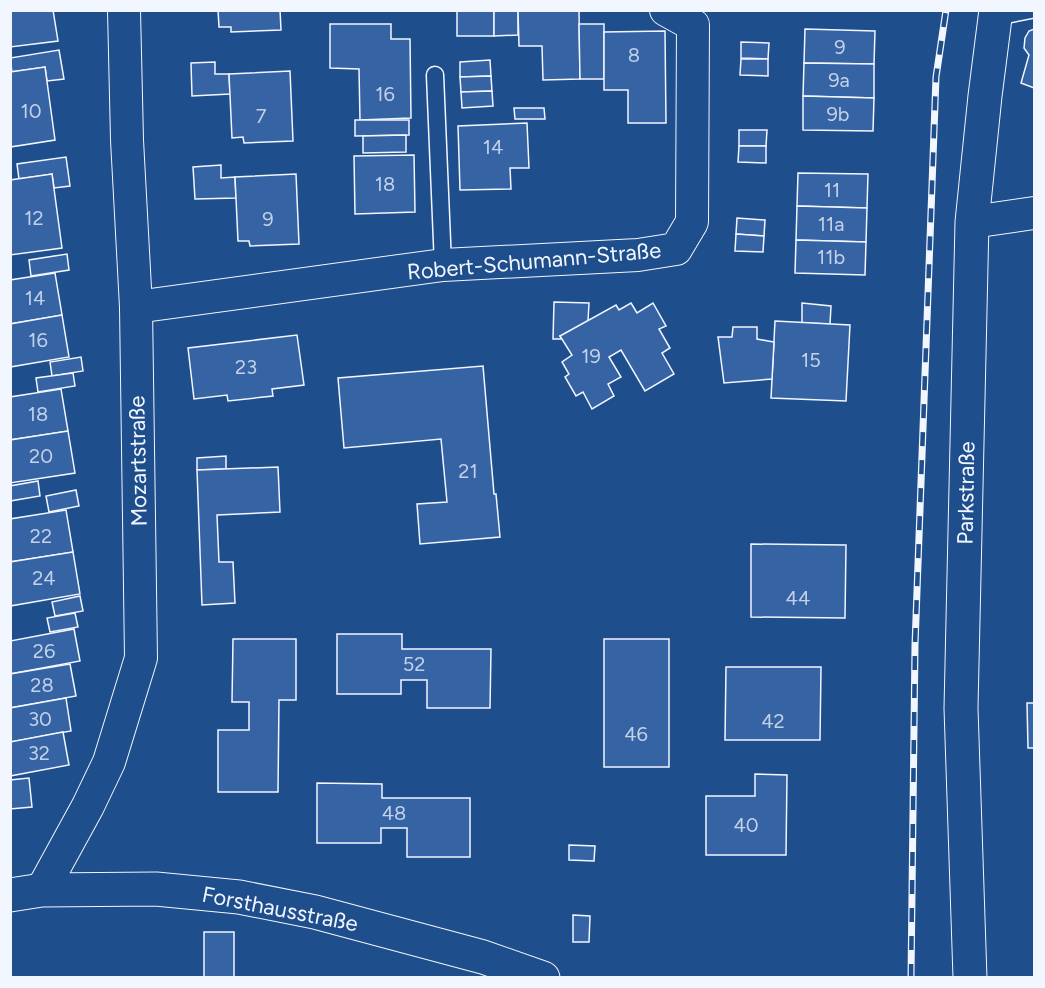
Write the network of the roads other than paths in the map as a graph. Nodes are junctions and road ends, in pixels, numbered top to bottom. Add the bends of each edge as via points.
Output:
1 (124, 10) edge
2 (666, 10) edge
3 (1031, 10) edge
4 (996, 14) edge
5 (435, 75) dead end
6 (1035, 213) edge
7 (972, 222) junction
8 (443, 265) junction
9 (136, 307) junction
10 (42, 890) junction
11 (10, 895) edge
12 (543, 978) edge
13 (970, 978) edge

1 - 9 street, Mozartstraße
2 - 8 street, Robert-Schumann-Straße via 693,25 692,222 676,249 638,255
3 - 4 lane
4 - 7 street, Parkstraße
5 - 8 lane
6 - 7 street
7 - 13 street, Parkstraße via 961,708
8 - 9 street, Robert-Schumann-Straße
9 - 10 street, Mozartstraße via 141,658 109,762
10 - 11 street, Forsthausstraße
10 - 12 street, Forsthausstraße via 156,889 239,897 315,912 483,957

